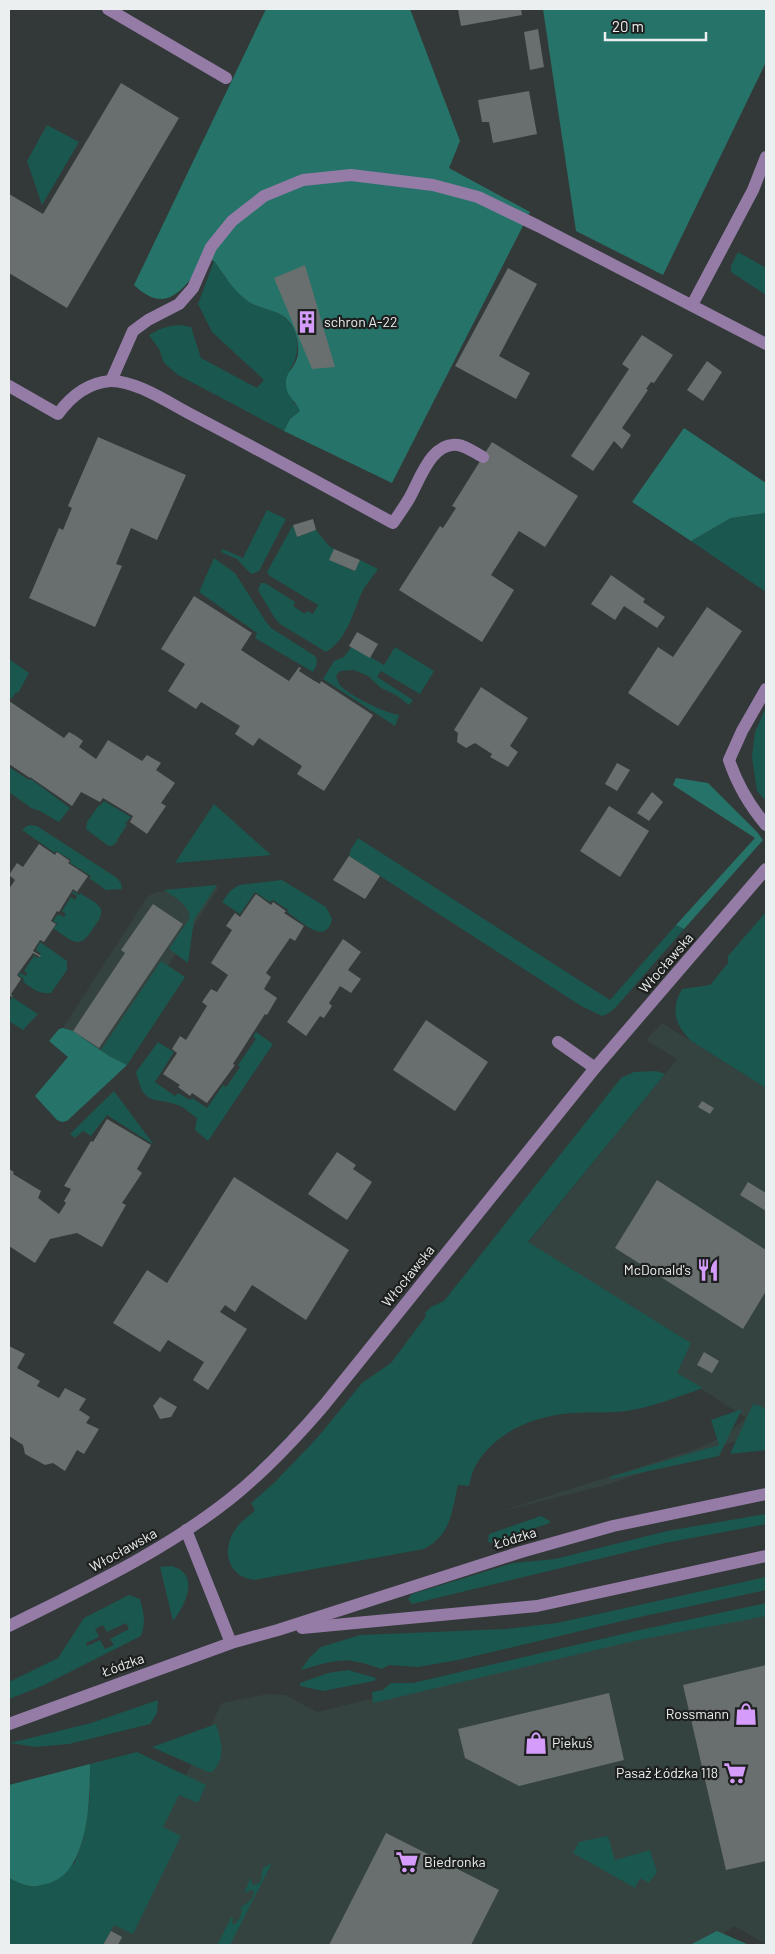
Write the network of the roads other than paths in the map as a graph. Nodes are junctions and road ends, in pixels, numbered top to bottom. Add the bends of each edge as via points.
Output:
1 (108, 9) edge
2 (226, 78) dead end
3 (766, 157) edge
4 (692, 304) junction
5 (766, 344) edge
6 (111, 381) junction
7 (9, 386) edge
8 (483, 457) dead end
9 (766, 689) edge
10 (766, 825) edge
11 (766, 869) edge
12 (558, 1042) dead end
13 (595, 1068) junction
14 (766, 1494) edge
15 (186, 1530) junction
16 (766, 1556) edge
17 (9, 1626) edge
18 (278, 1630) junction
19 (231, 1643) junction
20 (9, 1724) edge

1 - 2 street
3 - 4 street via 753,190
4 - 5 street
4 - 6 street via 478,197 433,185 351,175 303,180 264,196 232,220 211,247 193,288 179,304 133,332
6 - 7 street via 91,385 74,395 58,414
6 - 8 street via 136,387 393,523 429,461 445,446 458,445
9 - 10 street via 742,730 730,760 745,796
11 - 13 street, Włocławska
12 - 13 street
13 - 15 street, Włocławska via 310,1422 231,1499
14 - 18 street, Łódzka via 592,1532
15 - 17 street, Włocławska via 126,1567
15 - 19 street
16 - 18 street, Łódzka via 537,1606
18 - 19 street, Łódzka
19 - 20 street, Łódzka

